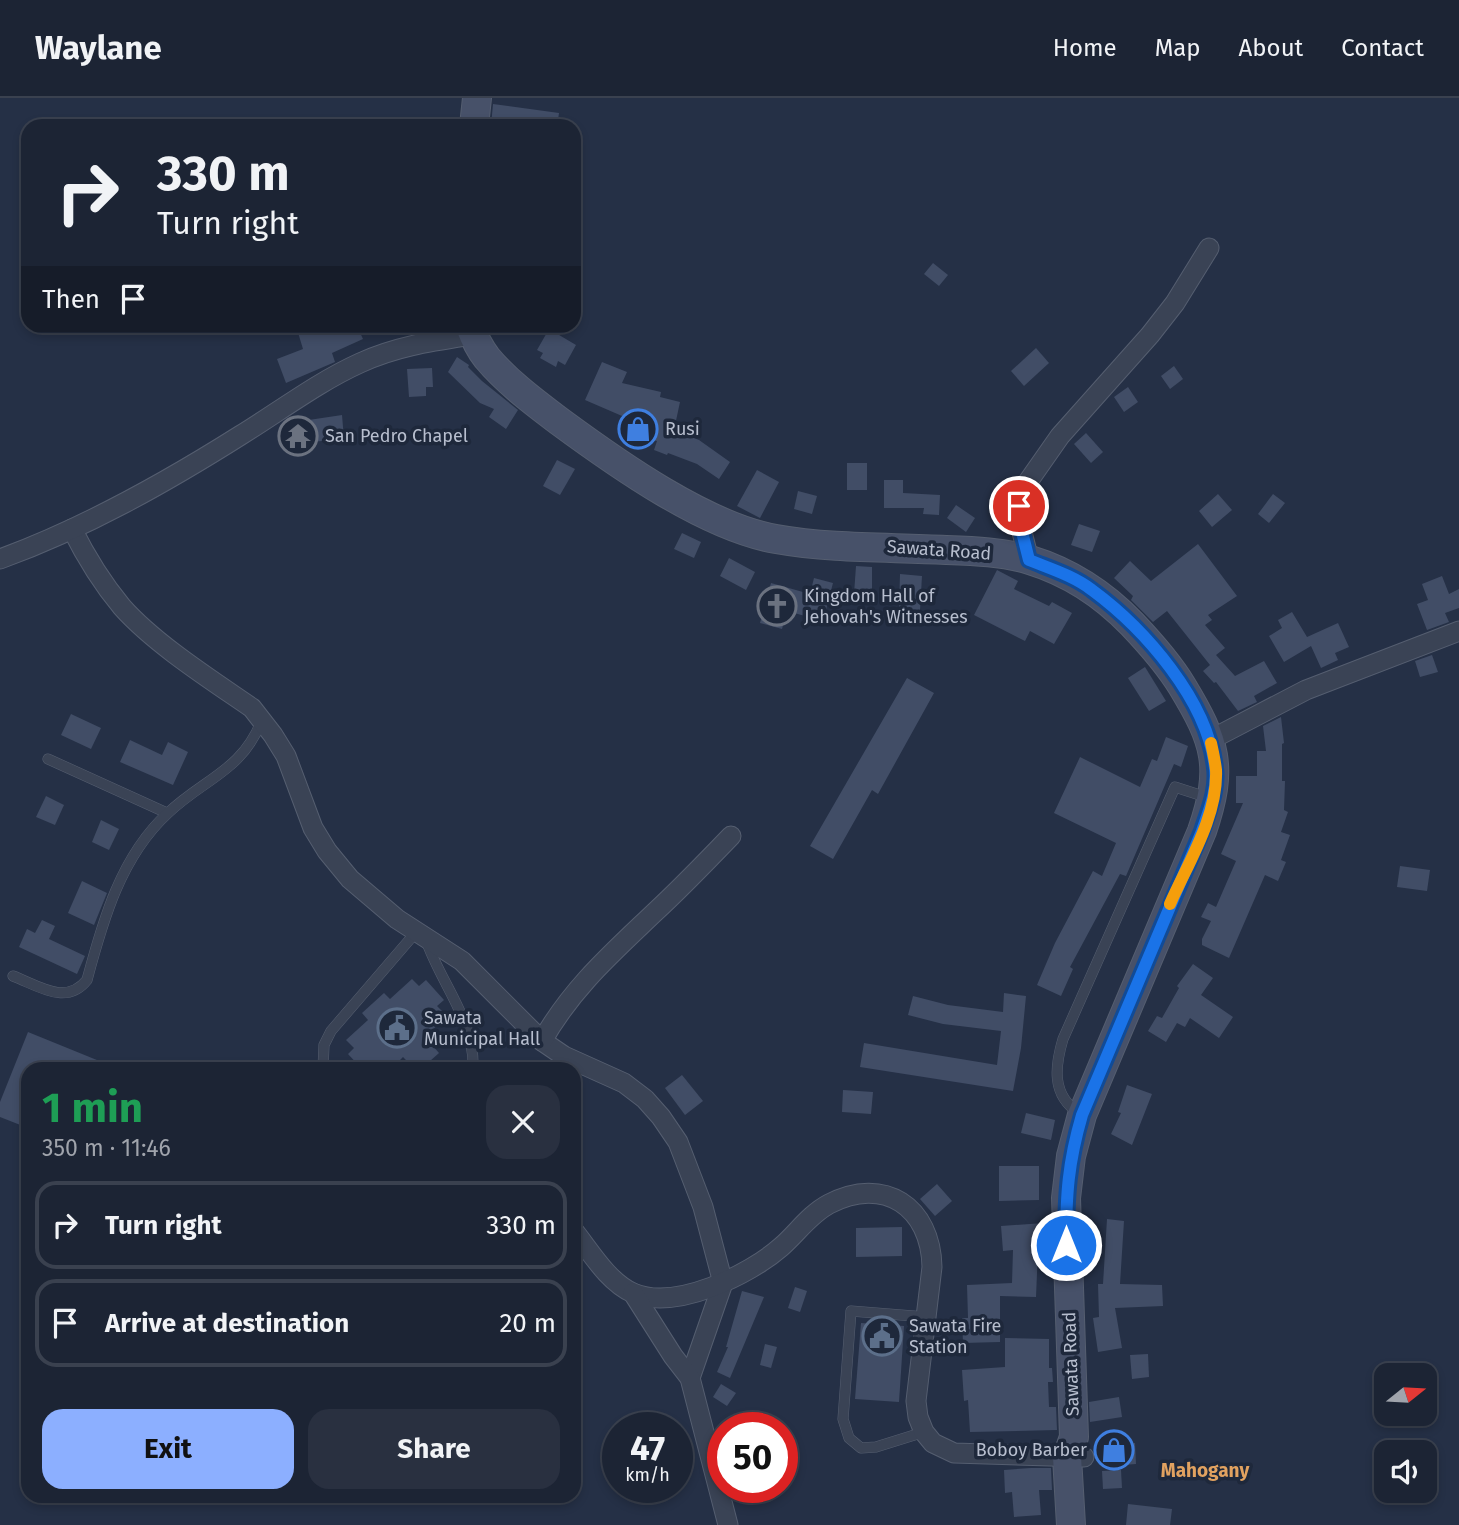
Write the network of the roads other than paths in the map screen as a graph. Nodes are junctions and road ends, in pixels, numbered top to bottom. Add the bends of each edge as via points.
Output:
1 (477, 98) edge
2 (475, 119) edge
3 (1209, 248) dead end
4 (459, 333) edge
5 (473, 333) edge
6 (72, 529) junction
7 (0, 559) edge
8 (1029, 560) junction
9 (1459, 631) edge
10 (262, 719) junction
11 (1210, 740) junction
12 (48, 759) dead end
13 (1213, 800) junction
14 (167, 813) junction
15 (730, 836) dead end
16 (421, 934) junction
17 (13, 976) dead end
18 (542, 1041) junction
19 (323, 1062) edge
20 (473, 1062) edge
21 (577, 1062) edge
22 (581, 1064) edge
23 (1082, 1115) junction
24 (581, 1239) edge
25 (723, 1283) junction
26 (633, 1293) junction
27 (926, 1317) junction
28 (690, 1378) junction
29 (924, 1432) junction
30 (1075, 1450) junction
31 (728, 1525) edge
32 (1072, 1525) edge
33 (1088, 1525) edge

1 - 2 main road
3 - 8 street via 1175,303 1060,436 1025,485 1019,506
4 - 6 street via 359,363 206,457
5 - 8 main road, Sawata Road via 486,357 586,441 661,489 740,529 788,541 990,552
6 - 7 street
6 - 10 street via 101,581 123,608
8 - 11 main road, Sawata Road via 1091,589 1122,614 1178,679
9 - 11 street via 1306,690
10 - 14 lane via 242,755
10 - 16 street via 286,756 313,828 327,851 372,901
11 - 13 main road, Sawata Road via 1216,770
12 - 14 lane
13 - 23 main road, Sawata Road
13 - 23 lane via 1175,787 1063,1039 1056,1061 1057,1081 1061,1096
14 - 17 lane via 127,866 110,903 87,980 79,990 53,992
15 - 18 street via 594,969
16 - 18 street via 481,977
16 - 19 lane via 331,1031
16 - 20 lane via 466,1022
18 - 21 street
22 - 25 street via 624,1083 645,1099 678,1142 703,1206
23 - 30 main road, Sawata Road via 1070,1156 1066,1198
24 - 26 street
25 - 26 street via 668,1296
25 - 27 street via 761,1263 829,1204 848,1197 883,1196 911,1208 928,1236 932,1267
25 - 28 street
26 - 28 street
27 - 29 street via 916,1402
27 - 29 lane via 851,1311 843,1419 849,1438 861,1448
28 - 31 street
29 - 30 street via 933,1443 954,1453
30 - 32 main road, Sawata Road
30 - 33 main road, Sawata Road

